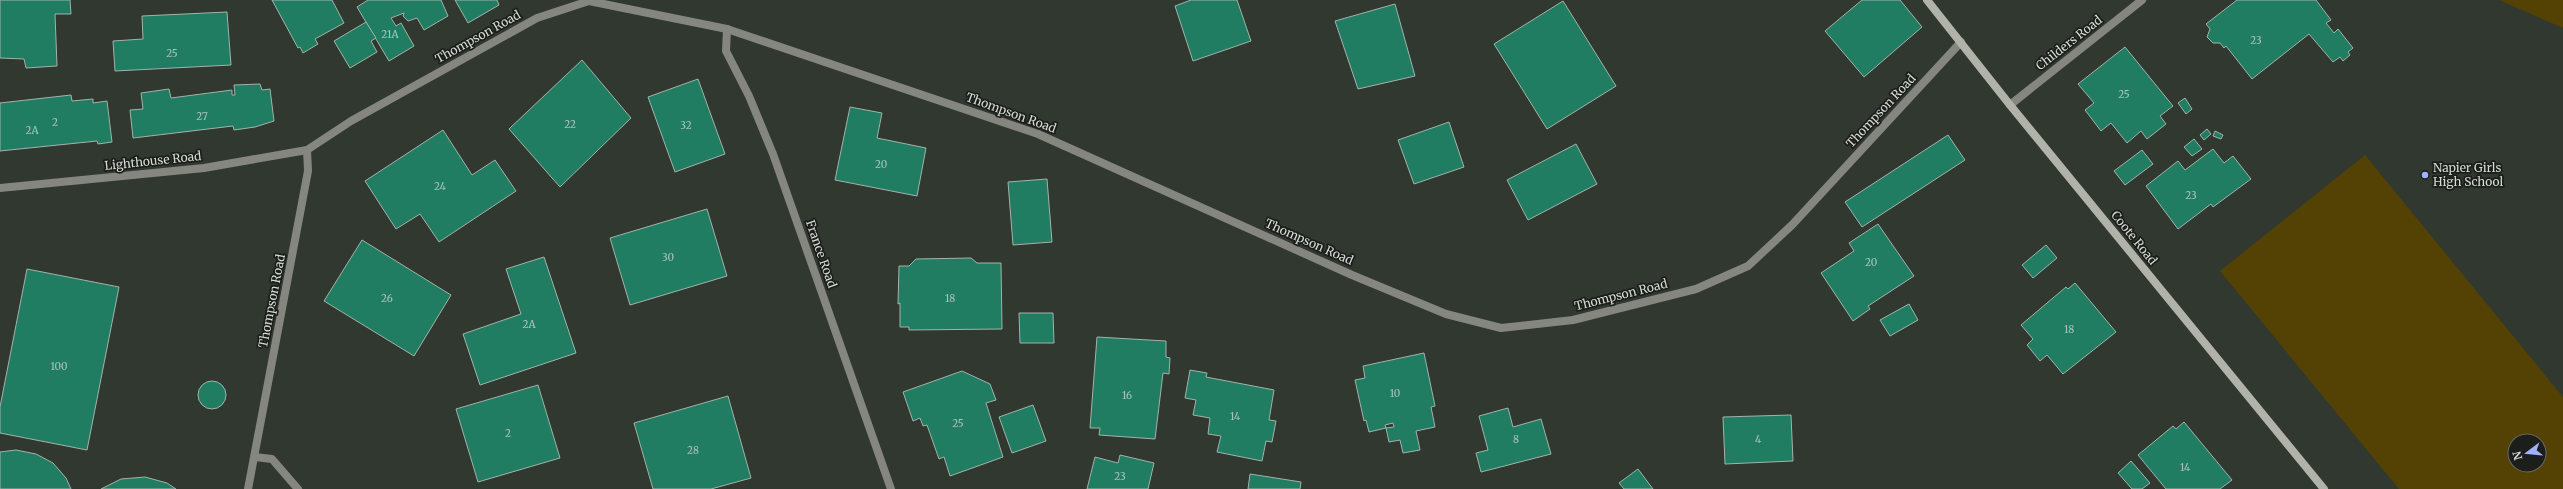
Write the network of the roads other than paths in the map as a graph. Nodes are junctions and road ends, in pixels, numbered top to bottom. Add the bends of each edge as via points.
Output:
1 (589, 0) edge
2 (1927, 0) edge
3 (2142, 0) edge
4 (727, 29) junction
5 (1961, 42) junction
6 (2010, 105) junction
7 (307, 150) junction
8 (0, 188) edge
9 (255, 457) junction
10 (248, 489) edge
11 (298, 489) edge
12 (891, 489) edge
13 (2324, 489) edge

1 - 4 street, Thompson Road
1 - 7 street, Thompson Road via 537,18 351,121
2 - 5 street, Coote Road
3 - 6 street, Childers Road
4 - 5 street, Thompson Road via 1038,134 1352,275 1446,314 1501,328 1573,320 1696,289 1748,266 1792,225
4 - 12 street, France Road via 726,51 749,96 773,154
5 - 6 street, Coote Road
6 - 13 street, Coote Road
7 - 8 street, Lighthouse Road via 204,168
7 - 9 street, Thompson Road via 308,171
9 - 10 street, Thompson Road
9 - 11 street via 272,459

